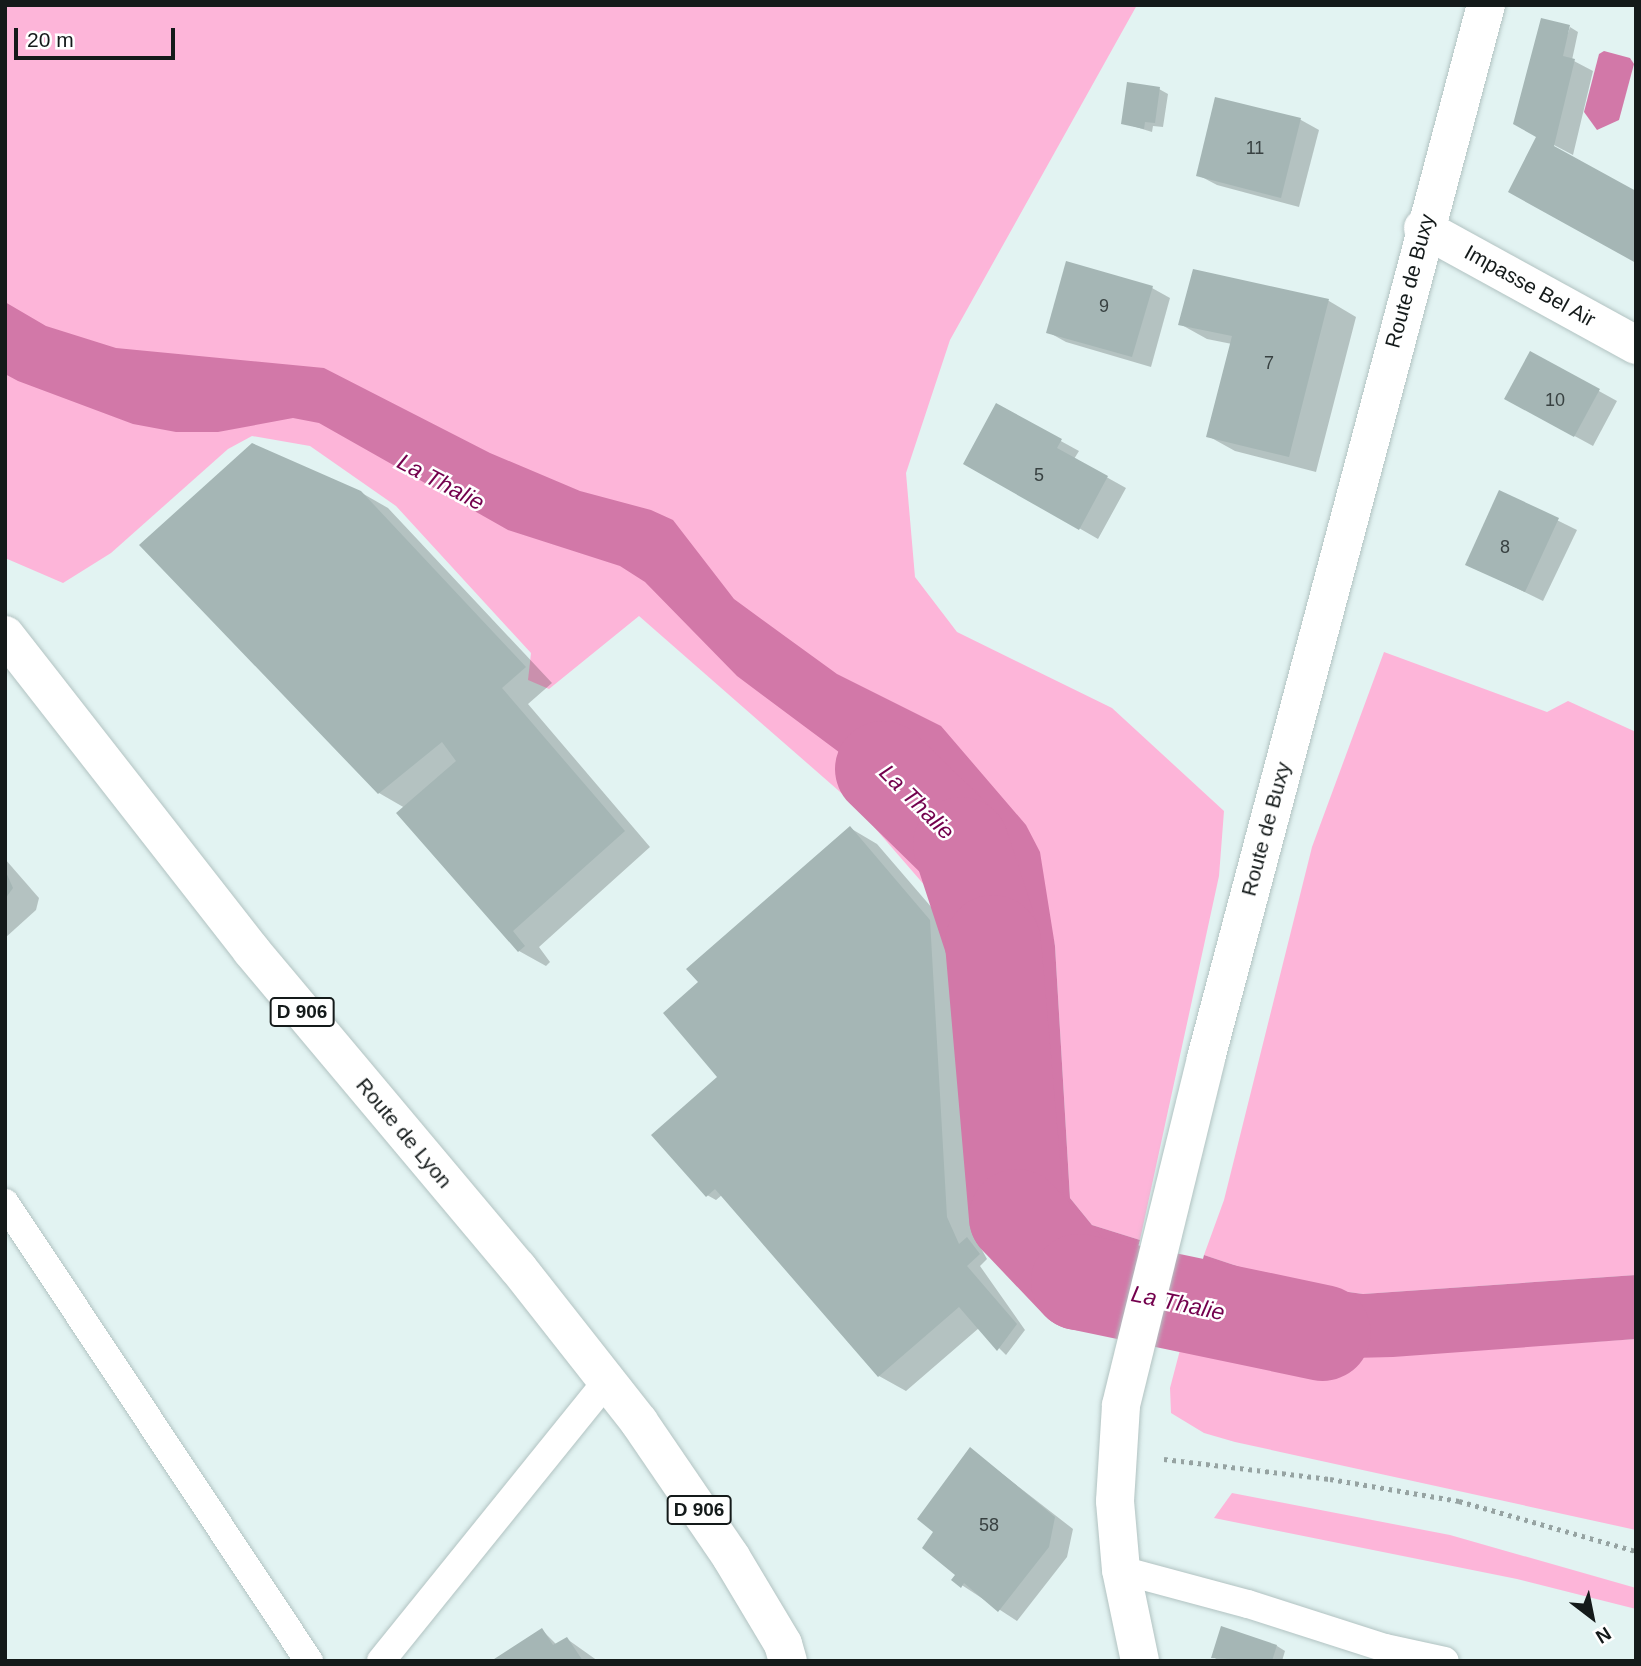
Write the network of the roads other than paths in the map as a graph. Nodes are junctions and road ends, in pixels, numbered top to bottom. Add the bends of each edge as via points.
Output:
1 (1486, 5) edge
2 (1423, 228) junction
3 (1636, 345) edge
4 (5, 635) edge
5 (5, 1203) edge
6 (607, 1381) junction
7 (1121, 1570) junction
8 (791, 1655) edge
9 (309, 1661) edge
10 (381, 1661) edge
11 (1140, 1661) edge
12 (1445, 1661) edge

1 - 2 main road, Route de Buxy
2 - 3 main road, Impasse Bel Air
2 - 7 main road, Route de Buxy via 1206,1058 1121,1405 1114,1455
4 - 6 main road, Route de Lyon / D 906 via 251,950
5 - 9 lane
6 - 8 main road, Route de Lyon / D 906 via 731,1557
6 - 10 lane
7 - 11 main road, Route de Buxy
7 - 12 lane via 1385,1648

